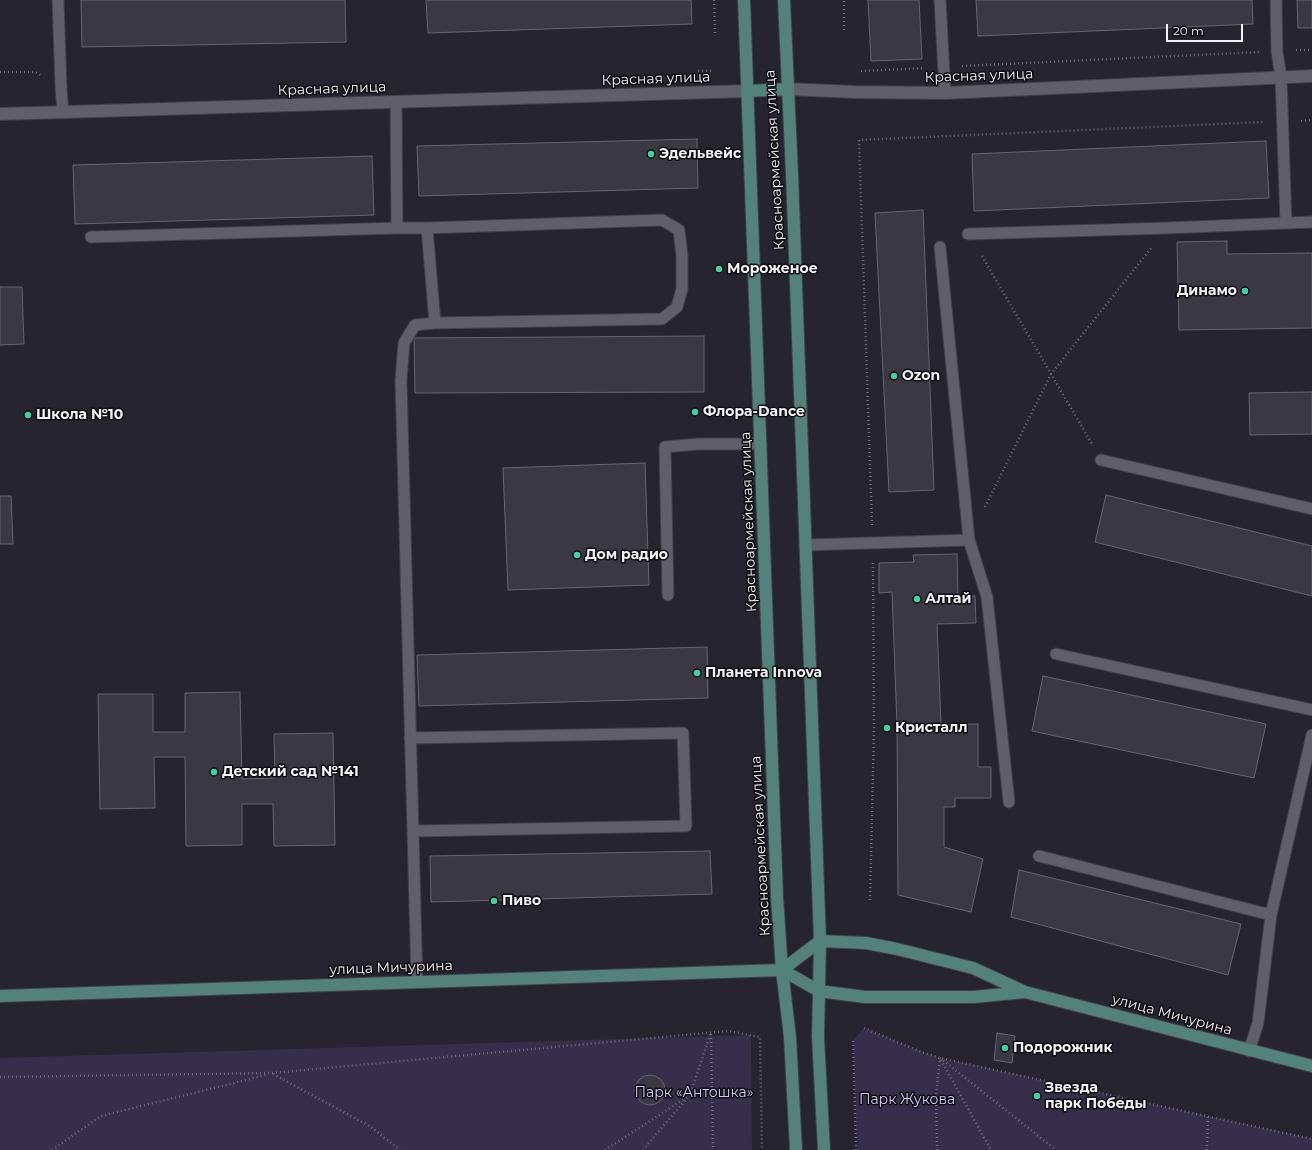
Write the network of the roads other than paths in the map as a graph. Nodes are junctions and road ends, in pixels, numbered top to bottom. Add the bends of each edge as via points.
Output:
1 (58, 0) edge
2 (744, 0) edge
3 (784, 0) edge
4 (940, 0) edge
5 (1276, 0) edge
6 (1312, 76) edge
7 (1281, 78) junction
8 (788, 89) junction
9 (748, 91) junction
10 (945, 93) junction
11 (396, 102) junction
12 (64, 112) junction
13 (0, 114) edge
14 (1312, 222) edge
15 (1286, 223) junction
16 (397, 228) junction
17 (427, 228) junction
18 (968, 234) dead end
19 (91, 237) dead end
20 (940, 247) dead end
21 (435, 323) junction
22 (761, 444) junction
23 (1101, 460) road end
24 (1312, 509) edge
25 (969, 540) junction
26 (805, 545) junction
27 (668, 595) dead end
28 (1056, 654) dead end
29 (1312, 710) edge
30 (1312, 735) edge
31 (410, 738) junction
32 (1008, 802) dead end
33 (414, 832) junction
34 (1039, 856) dead end
35 (1271, 915) junction
36 (820, 941) junction
37 (782, 970) junction
38 (417, 982) junction
39 (819, 991) junction
40 (1024, 992) junction
41 (0, 996) edge
42 (1249, 1051) junction
43 (1312, 1066) edge
44 (796, 1150) edge
45 (824, 1150) edge

1 - 12 lane
2 - 9 main road, Красноармейская улица
3 - 8 main road, Красноармейская улица
4 - 10 lane
5 - 7 lane via 1277,52
6 - 7 street, Красная улица
7 - 10 street, Красная улица
7 - 15 lane
8 - 9 main road, Красная улица
8 - 10 street, Красная улица
8 - 26 main road, Красноармейская улица
9 - 11 street, Красная улица
9 - 22 main road, Красноармейская улица
11 - 12 street, Красная улица
11 - 16 lane
12 - 13 street, Красная улица
14 - 15 lane
15 - 18 lane
16 - 17 lane
16 - 19 lane
17 - 21 lane
17 - 21 lane via 662,220 678,230 682,256 682,289 677,307 662,319
20 - 25 lane
21 - 31 lane via 415,325 404,343 402,380
22 - 27 lane via 665,447
22 - 37 main road, Красноармейская улица
23 - 24 lane
25 - 26 lane
25 - 32 lane via 987,598
26 - 36 main road, Красноармейская улица
28 - 29 lane
30 - 35 lane
31 - 33 lane
31 - 33 lane via 682,733 686,826
33 - 38 lane
34 - 35 lane
35 - 42 lane via 1258,1023
36 - 37 main road
36 - 39 main road, Красноармейская улица
36 - 40 main road, улица Мичурина via 866,943 966,966
37 - 38 main road, улица Мичурина
37 - 39 main road, улица Мичурина
37 - 44 main road, Красноармейская улица via 790,1037
38 - 41 main road, улица Мичурина
39 - 40 main road, улица Мичурина via 865,997 974,997
39 - 45 main road, Красноармейская улица via 818,1037
40 - 42 main road, улица Мичурина
42 - 43 main road, улица Мичурина

